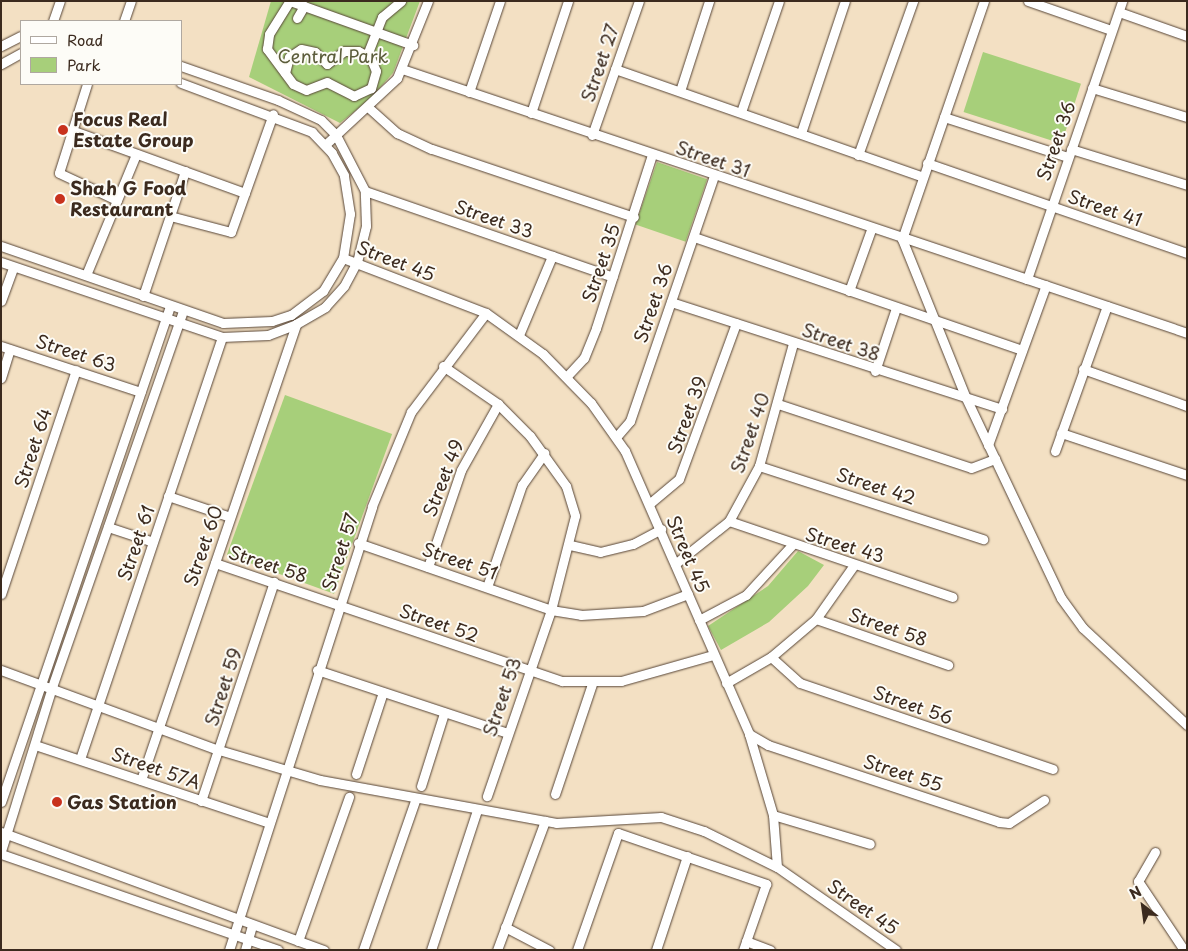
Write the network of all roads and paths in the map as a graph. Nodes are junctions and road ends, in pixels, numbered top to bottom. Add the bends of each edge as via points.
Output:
1 (60, 1) edge
2 (131, 1) edge
3 (290, 1) edge
4 (401, 1) edge
5 (428, 1) edge
6 (500, 1) edge
7 (568, 1) edge
8 (639, 1) edge
9 (710, 1) edge
10 (779, 1) edge
11 (845, 1) edge
12 (913, 1) edge
13 (984, 1) edge
14 (1028, 1) edge
15 (1122, 1) edge
16 (304, 6) junction
17 (1119, 12) junction
18 (298, 18) dead end
19 (53, 20) edge
20 (124, 20) edge
21 (1112, 30) junction
22 (378, 32) junction
23 (20, 36) edge
24 (1187, 36) edge
25 (412, 45) junction
26 (1, 46) edge
27 (20, 54) edge
28 (367, 55) junction
29 (1, 64) edge
30 (182, 66) edge
31 (402, 69) junction
32 (615, 69) junction
33 (196, 72) junction
34 (285, 73) junction
35 (182, 82) edge
36 (87, 85) edge
37 (192, 86) junction
38 (1092, 88) junction
39 (680, 91) junction
40 (468, 92) junction
41 (369, 108) junction
42 (741, 112) junction
43 (530, 113) junction
44 (273, 114) junction
45 (944, 117) junction
46 (1187, 118) edge
47 (71, 130) junction
48 (801, 133) junction
49 (336, 135) junction
50 (592, 135) junction
51 (326, 144) junction
52 (1069, 153) junction
53 (136, 154) junction
54 (652, 155) junction
55 (858, 156) junction
56 (927, 163) junction
57 (185, 171) junction
58 (714, 176) junction
59 (923, 177) junction
60 (1187, 186) edge
61 (365, 192) junction
62 (244, 193) junction
63 (117, 200) junction
64 (1050, 206) junction
65 (170, 216) junction
66 (634, 217) junction
67 (871, 230) junction
68 (694, 237) junction
69 (902, 239) junction
70 (1, 246) edge
71 (1187, 253) edge
72 (552, 256) junction
73 (343, 258) junction
74 (1, 262) edge
75 (357, 262) junction
76 (13, 268) junction
77 (86, 275) junction
78 (613, 277) junction
79 (1027, 279) junction
80 (1046, 285) junction
81 (848, 291) junction
82 (143, 296) junction
83 (1, 301) edge
84 (671, 302) junction
85 (170, 306) junction
86 (1107, 306) junction
87 (896, 308) junction
88 (183, 311) junction
89 (486, 313) junction
90 (165, 320) junction
91 (934, 321) junction
92 (736, 323) junction
93 (296, 324) junction
94 (178, 325) junction
95 (1187, 333) edge
96 (519, 335) junction
97 (222, 337) junction
98 (793, 343) junction
99 (6, 348) edge
100 (1022, 350) junction
101 (443, 366) junction
102 (76, 370) junction
103 (1083, 370) junction
104 (875, 371) junction
105 (568, 375) junction
106 (1, 378) edge
107 (141, 392) junction
108 (966, 398) junction
109 (498, 404) junction
110 (778, 404) junction
111 (1187, 406) edge
112 (1002, 409) junction
113 (1061, 433) junction
114 (617, 436) junction
115 (988, 445) junction
116 (1055, 451) dead end
117 (544, 453) junction
118 (995, 460) junction
119 (759, 466) junction
120 (1187, 475) edge
121 (168, 496) junction
122 (649, 504) junction
123 (230, 517) junction
124 (729, 521) junction
125 (108, 527) junction
126 (661, 529) junction
127 (983, 539) dead end
128 (153, 542) junction
129 (358, 543) junction
130 (570, 544) junction
131 (792, 545) junction
132 (215, 564) junction
133 (675, 564) junction
134 (854, 565) junction
135 (428, 567) junction
136 (274, 582) junction
137 (487, 587) junction
138 (1, 594) edge
139 (688, 594) junction
140 (952, 597) dead end
141 (340, 605) junction
142 (551, 610) junction
143 (816, 619) junction
144 (699, 620) junction
145 (713, 655) junction
146 (771, 657) junction
147 (948, 665) dead end
148 (1, 670) edge
149 (317, 670) junction
150 (529, 671) junction
151 (39, 682) junction
152 (726, 683) junction
153 (592, 684) junction
154 (52, 687) junction
155 (384, 692) junction
156 (98, 706) junction
157 (444, 713) junction
158 (1187, 726) edge
159 (158, 728) junction
160 (507, 733) junction
161 (749, 734) junction
162 (35, 745) junction
163 (219, 750) junction
164 (80, 759) junction
165 (1053, 769) dead end
166 (285, 771) junction
167 (356, 774) dead end
168 (141, 780) junction
169 (420, 786) dead end
170 (555, 794) dead end
171 (486, 796) dead end
172 (349, 797) dead end
173 (416, 798) junction
174 (1044, 800) dead end
175 (201, 801) junction
176 (1, 802) edge
177 (477, 810) junction
178 (773, 815) junction
179 (545, 821) junction
180 (267, 822) junction
181 (4, 833) edge
182 (870, 844) dead end
183 (1155, 852) dead end
184 (1, 853) edge
185 (687, 856) junction
186 (777, 868) junction
187 (174, 896) junction
188 (170, 910) junction
189 (236, 919) junction
190 (252, 926) junction
191 (505, 927) junction
192 (234, 933) junction
193 (248, 940) junction
194 (298, 941) junction
195 (745, 946) edge
196 (229, 950) edge
197 (245, 950) edge
198 (278, 950) edge
199 (324, 950) edge
200 (363, 950) edge
201 (431, 950) edge
202 (497, 950) edge
203 (549, 950) edge
204 (577, 950) edge
205 (656, 950) edge
206 (770, 950) edge
207 (896, 950) edge
208 (1184, 950) edge

1 - 19 street
2 - 20 street
3 - 16 street
3 - 34 street via 267,41 269,57
4 - 22 street via 382,16
5 - 25 street
6 - 40 street
7 - 43 street
8 - 32 street, Street 27
9 - 39 street
10 - 42 street
11 - 48 street
12 - 55 street
13 - 45 street
14 - 21 street
15 - 17 street, Street 36
16 - 18 street
16 - 22 street
17 - 21 street, Street 36
17 - 24 street
21 - 38 street, Street 36
22 - 25 street
22 - 28 street
23 - 26 street
25 - 31 street
27 - 29 street
28 - 34 street via 351,50 327,64 315,52 301,49 289,57
28 - 34 street via 376,66 376,78 366,92 354,96 327,82 299,89
30 - 33 street
31 - 40 street, Street 31
31 - 41 street
32 - 39 street
32 - 50 street, Street 27
33 - 37 street
33 - 49 street via 278,100 320,120
35 - 37 street
36 - 47 street
37 - 44 street
38 - 46 street
38 - 52 street, Street 36
39 - 42 street
40 - 43 street, Street 31
41 - 49 street
41 - 66 street via 397,133 432,149
42 - 48 street
43 - 50 street, Street 31
44 - 51 street via 312,132
44 - 62 street
45 - 52 street
45 - 56 street
47 - 53 street
47 - 63 street via 59,173
48 - 55 street
49 - 51 street
49 - 61 street
50 - 54 street, Street 31
51 - 73 street via 339,164 350,196
52 - 60 street
52 - 64 street, Street 36
53 - 57 street
53 - 63 street
54 - 58 street, Street 31
54 - 66 street, Street 35
55 - 59 street
56 - 59 street
56 - 64 street, Street 41
57 - 62 street
57 - 65 street
58 - 67 street, Street 31
58 - 68 street, Street 36
59 - 69 street
61 - 72 street, Street 33
61 - 75 street via 366,226
62 - 65 street via 230,232
63 - 77 street
64 - 71 street, Street 41
64 - 79 street, Street 36
65 - 82 street
66 - 78 street, Street 35
67 - 69 street, Street 31
67 - 81 street
68 - 81 street
68 - 84 street, Street 36
69 - 79 street, Street 31
69 - 91 street
70 - 77 street
72 - 78 street, Street 33
72 - 96 street
73 - 75 street, Street 45
73 - 88 street via 323,291 291,314 272,321 223,322
74 - 76 street
75 - 89 street, Street 45
75 - 93 street via 344,286 325,307
76 - 83 street
76 - 90 street
77 - 82 street
78 - 105 street, Street 35 via 584,358
79 - 80 street
80 - 86 street
80 - 100 street
81 - 87 street
82 - 85 street
84 - 92 street, Street 38
84 - 114 street, Street 36 via 630,421
85 - 88 street
85 - 90 street
86 - 95 street
86 - 103 street
87 - 91 street
87 - 104 street
88 - 94 street
89 - 96 street, Street 45
89 - 101 street, Street 57
90 - 94 street
90 - 107 street
91 - 100 street
91 - 108 street
92 - 98 street, Street 38
92 - 122 street, Street 39 via 680,479
93 - 97 street via 268,335
93 - 123 street, Street 60
94 - 97 street
94 - 125 street
96 - 105 street, Street 45
97 - 121 street, Street 61
98 - 104 street, Street 38
98 - 110 street, Street 40
99 - 102 street, Street 63
99 - 106 street
100 - 112 street
101 - 109 street, Street 53
101 - 129 street, Street 57 via 411,412
102 - 107 street, Street 63
102 - 138 street, Street 64
103 - 111 street
103 - 113 street
104 - 108 street, Street 38
105 - 114 street, Street 45
107 - 151 street
108 - 112 street, Street 38
108 - 115 street
109 - 117 street, Street 53
109 - 135 street, Street 49 via 461,470
110 - 118 street via 971,468
110 - 119 street, Street 40
112 - 115 street
113 - 116 street
113 - 120 street
114 - 122 street, Street 45
115 - 118 street
117 - 130 street, Street 53 via 573,503
117 - 137 street via 522,485
118 - 158 street via 1061,598 1083,628
119 - 124 street, Street 40
119 - 127 street, Street 42
121 - 123 street
121 - 128 street, Street 61
122 - 126 street, Street 45
123 - 132 street, Street 60
124 - 131 street, Street 43
124 - 133 street, Street 40
125 - 128 street
125 - 154 street
126 - 130 street via 633,544 600,552
126 - 133 street, Street 45
128 - 156 street, Street 61
129 - 135 street, Street 51
129 - 141 street, Street 57
130 - 142 street, Street 53
131 - 134 street, Street 43
131 - 144 street via 746,595
132 - 136 street, Street 58
132 - 159 street, Street 60
133 - 139 street, Street 45
134 - 140 street, Street 43
134 - 143 street
135 - 137 street, Street 51
136 - 141 street, Street 58
136 - 163 street, Street 59
137 - 142 street, Street 51
139 - 142 street, Street 51 via 643,611 600,616
139 - 144 street, Street 45
141 - 149 street, Street 57
141 - 150 street, Street 52
142 - 150 street, Street 53
143 - 146 street
143 - 147 street, Street 58
144 - 145 street, Street 45
145 - 152 street, Street 45
145 - 153 street, Street 52 via 652,676
146 - 152 street
146 - 165 street, Street 56 via 800,683
148 - 151 street
149 - 155 street
149 - 166 street, Street 57
150 - 153 street, Street 52
150 - 160 street, Street 53
151 - 154 street
151 - 176 street
152 - 161 street, Street 45
153 - 170 street
154 - 156 street
154 - 162 street
155 - 157 street
155 - 167 street
156 - 159 street
156 - 164 street, Street 61
157 - 160 street
157 - 169 street
159 - 163 street
159 - 168 street, Street 60
160 - 171 street, Street 53
161 - 174 street, Street 55 via 768,745 999,822 1009,824
161 - 178 street, Street 45
162 - 164 street, Street 57A
162 - 181 street
163 - 166 street
163 - 175 street, Street 59
164 - 168 street, Street 57A
166 - 173 street
166 - 180 street, Street 57
168 - 175 street, Street 57A
172 - 194 street
173 - 177 street
173 - 200 street
175 - 180 street, Street 57A
177 - 179 street
177 - 201 street
178 - 182 street
178 - 186 street, Street 45
179 - 186 street via 661,817 704,832
179 - 191 street
180 - 189 street, Street 57
181 - 184 street
181 - 187 street
183 - 208 street via 1138,880
184 - 188 street
185 - 195 street via 766,884
185 - 204 street via 618,833
185 - 205 street
186 - 207 street, Street 45
187 - 188 street
187 - 189 street
188 - 192 street
189 - 190 street
189 - 192 street, Street 57
190 - 193 street
190 - 194 street
191 - 202 street
191 - 203 street
192 - 193 street
192 - 196 street, Street 57
193 - 197 street
193 - 198 street
194 - 199 street
195 - 206 street

